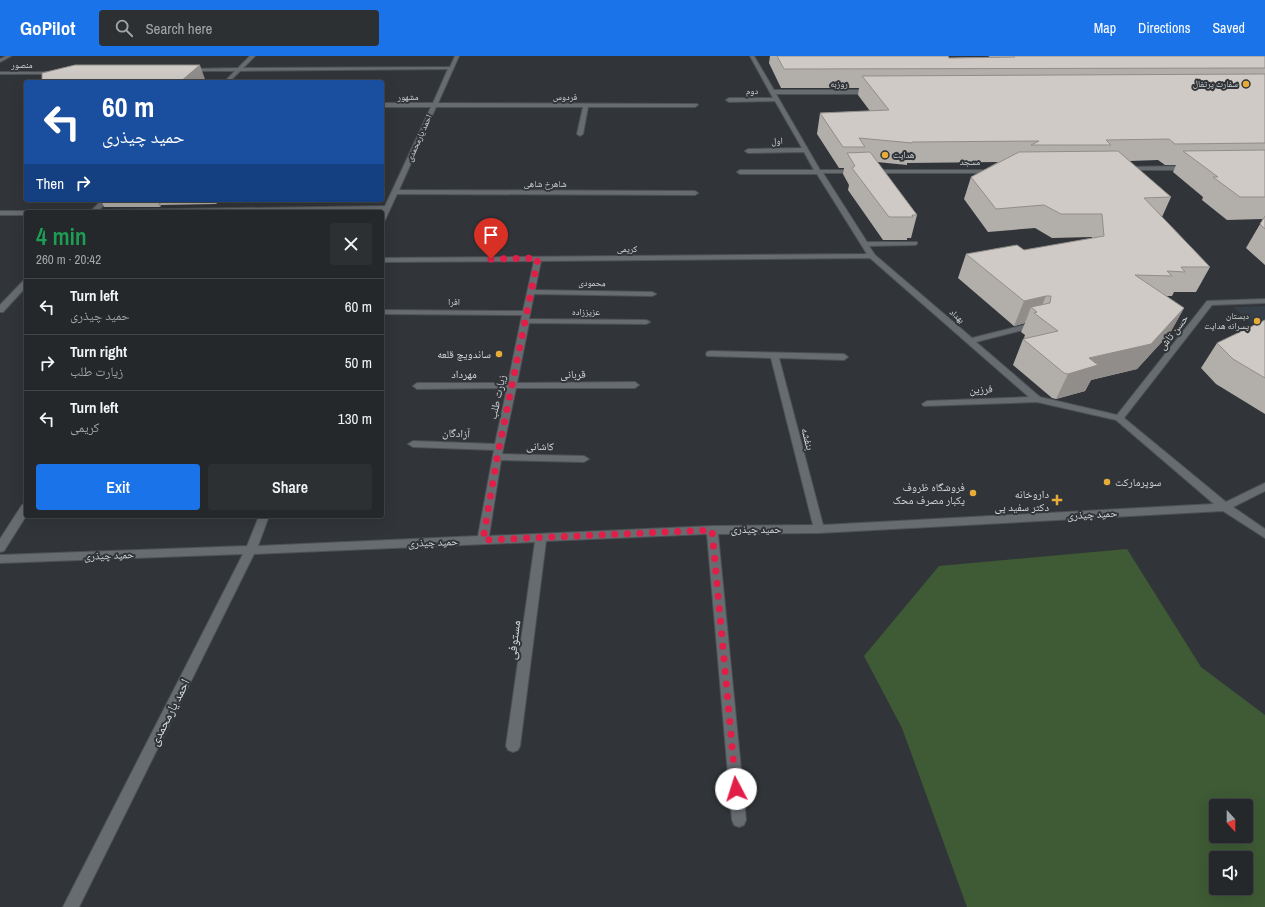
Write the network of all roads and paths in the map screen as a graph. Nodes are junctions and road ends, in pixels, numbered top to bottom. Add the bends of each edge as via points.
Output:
1 (9, 56) edge
2 (253, 56) edge
3 (457, 56) edge
4 (752, 56) edge
5 (0, 61) edge
6 (451, 68) junction
7 (184, 70) edge
8 (238, 70) junction
9 (0, 73) edge
10 (60, 73) edge
11 (228, 80) edge
12 (876, 92) edge
13 (774, 95) junction
14 (729, 100) dead end
15 (384, 105) edge
16 (434, 105) junction
17 (586, 105) junction
18 (695, 105) dead end
19 (580, 134) dead end
20 (806, 150) junction
21 (748, 151) dead end
22 (1194, 168) edge
23 (1116, 169) edge
24 (1006, 170) edge
25 (818, 171) junction
26 (740, 172) dead end
27 (395, 192) junction
28 (696, 193) dead end
29 (104, 202) edge
30 (388, 208) junction
31 (96, 210) edge
32 (248, 210) edge
33 (0, 213) edge
34 (24, 213) edge
35 (384, 216) edge
36 (915, 243) edge
37 (865, 244) junction
38 (872, 256) junction
39 (538, 258) junction
40 (384, 260) edge
41 (24, 285) edge
42 (531, 292) junction
43 (652, 294) dead end
44 (1265, 301) edge
45 (0, 310) edge
46 (384, 312) edge
47 (526, 317) junction
48 (646, 322) dead end
49 (1036, 324) edge
50 (970, 342) junction
51 (710, 354) dead end
52 (774, 355) junction
53 (844, 357) dead end
54 (635, 385) dead end
55 (416, 386) dead end
56 (511, 387) junction
57 (1037, 399) junction
58 (927, 404) dead end
59 (1119, 418) junction
60 (413, 444) dead end
61 (499, 447) junction
62 (497, 458) junction
63 (584, 459) dead end
64 (1265, 488) edge
65 (1225, 507) junction
66 (24, 511) edge
67 (263, 518) edge
68 (818, 529) junction
69 (712, 530) junction
70 (1265, 534) edge
71 (540, 537) junction
72 (483, 540) junction
73 (0, 548) edge
74 (251, 550) junction
75 (0, 559) edge
76 (513, 746) dead end
77 (739, 820) dead end
78 (71, 907) edge

1 - 5 street
2 - 8 street
3 - 6 street, احمد یارمحمدی
4 - 13 street, بهداد
6 - 8 street
6 - 16 street, احمد یارمحمدی
7 - 8 street
8 - 11 street
9 - 10 street, منصور
12 - 13 street, روزبه
13 - 14 street, دوم
13 - 20 street, بهداد
15 - 16 street, مشهور
16 - 17 street, فردوس
16 - 27 street, احمد یارمحمدی
17 - 18 street, فردوس
17 - 19 street
20 - 21 street, اول
20 - 25 street, بهداد
22 - 23 street
24 - 25 street, مسجد
25 - 26 street, مسجد
25 - 37 street, بهداد
27 - 28 street, شاهرخ شاهی
27 - 30 street, احمد یارمحمدی
29 - 31 street
30 - 32 street
30 - 35 street, احمد یارمحمدی
33 - 34 street
36 - 37 street
37 - 38 street, بهداد
38 - 39 street, کریمی
38 - 50 street, بهداد
39 - 40 street, کریمی
39 - 42 street, زیارت طلب
41 - 45 street
42 - 43 street, محمودی
42 - 47 street, زیارت طلب
44 - 59 street, حسن تاش via 1210,303
46 - 47 street, افرا
47 - 48 street, عزیززاده
47 - 56 street, زیارت طلب
49 - 50 street
50 - 57 street, بهداد
51 - 52 street
52 - 53 street
52 - 68 street, بنفشه
54 - 56 street, قربانی
55 - 56 street, مهرداد
56 - 61 street, زیارت طلب
57 - 58 street, فرزین
57 - 59 street, بهداد
59 - 65 street, بهداد
60 - 61 street, آزادگان
61 - 62 street, زیارت طلب
62 - 63 street, کاشانی
62 - 72 street, زیارت طلب
64 - 65 street
65 - 68 street, حمید چیذری
65 - 70 street, بهداد
66 - 73 street
67 - 74 street, احمد یارمحمدی
68 - 69 street, حمید چیذری
69 - 71 street, حمید چیذری
69 - 77 street
71 - 72 street, حمید چیذری
71 - 76 street, مستوفی
72 - 74 street, حمید چیذری
74 - 75 street, حمید چیذری
74 - 78 street, احمد یارمحمدی

